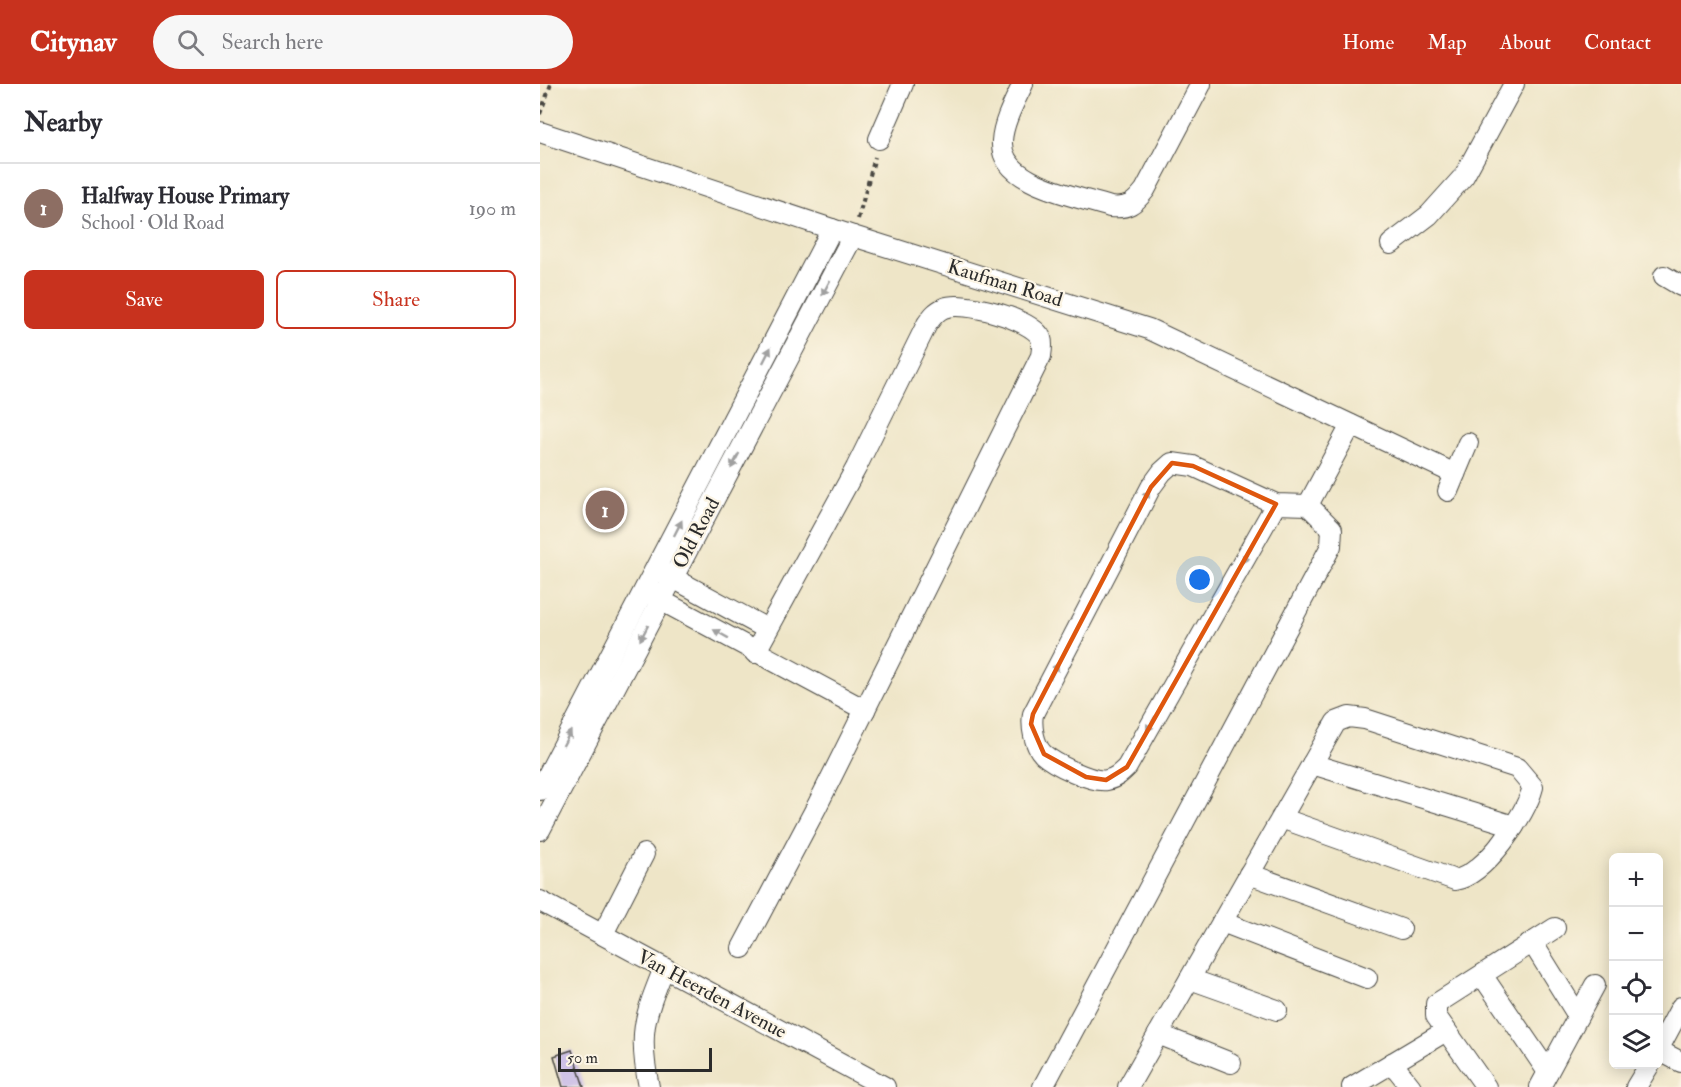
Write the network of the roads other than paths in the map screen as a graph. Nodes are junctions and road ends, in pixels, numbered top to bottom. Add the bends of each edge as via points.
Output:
1 (903, 84) edge
2 (1023, 84) edge
3 (1201, 84) edge
4 (1514, 84) edge
5 (540, 132) edge
6 (879, 139) road end
7 (832, 229) junction
8 (854, 236) junction
9 (1391, 244) dead end
10 (1351, 425) junction
11 (1468, 442) dead end
12 (1276, 504) junction
13 (1308, 505) junction
14 (664, 574) junction
15 (653, 596) junction
16 (767, 628) junction
17 (754, 653) junction
18 (865, 710) junction
19 (1312, 764) junction
20 (540, 790) edge
21 (1281, 818) junction
22 (1514, 826) junction
23 (540, 830) edge
24 (644, 854) dead end
25 (1249, 874) junction
26 (540, 901) edge
27 (1222, 922) junction
28 (1555, 928) dead end
29 (1401, 929) dead end
30 (603, 934) junction
31 (1532, 942) junction
32 (742, 948) dead end
33 (664, 968) junction
34 (1482, 975) junction
35 (1367, 978) dead end
36 (1190, 979) junction
37 (1595, 985) dead end
38 (1681, 1007) edge
39 (1277, 1010) dead end
40 (1578, 1016) junction
41 (1446, 1031) junction
42 (1158, 1034) junction
43 (1663, 1042) edge
44 (1663, 1052) edge
45 (1681, 1062) edge
46 (1231, 1063) dead end
47 (1392, 1063) junction
48 (1647, 1069) edge
49 (1544, 1080) edge
50 (649, 1087) edge
51 (885, 1087) edge
52 (1043, 1087) edge
53 (1128, 1087) edge
54 (1352, 1087) edge
55 (1411, 1087) edge
56 (1486, 1087) edge
57 (1636, 1087) edge

1 - 6 street
2 - 3 street via 1002,141 1010,168 1022,178 1123,208 1134,204 1145,190
4 - 9 street via 1464,176 1429,215
5 - 7 street, Kaufman Road
7 - 8 street, Kaufman Road
14 -> 7 street, Old Road
8 - 10 street, Kaufman Road via 1149,329
8 -> 14 street, Old Road
10 - 11 street, Kaufman Road via 1451,482
10 - 13 street
12 -> 12 street via 1127,767 1117,776 1095,780 1044,754 1031,724 1033,714 1162,472 1172,464 1184,463
12 - 13 street
13 - 52 street via 1332,529 1331,546
14 - 15 street, Old Road
14 - 16 street
17 -> 15 street
20 -> 15 street, Old Road
15 -> 23 street, Old Road
16 - 17 street
16 - 18 street via 856,468 927,324 937,312 951,306 982,309 1015,320 1037,333 1042,344 1041,357
17 - 18 street
18 - 32 street
19 - 21 street
19 - 22 street
19 - 22 street via 1336,722 1349,717 1365,719 1517,768 1533,787
21 - 22 street via 1455,880 1477,871
21 - 25 street
24 - 30 street
25 - 27 street
25 - 29 street
26 - 30 street, Van Heerden Avenue
27 - 35 street
27 - 36 street
28 - 31 street
30 - 33 street, Van Heerden Avenue
31 - 34 street
31 - 40 street
33 - 50 street via 642,1032
33 - 51 street, Van Heerden Avenue
34 - 41 street via 1436,1004 1436,1016
34 - 49 street
36 - 39 street
36 - 42 street
37 - 40 street
38 - 43 street
40 - 49 street
41 - 47 street
41 - 56 street
42 - 46 street
42 - 53 street
44 - 45 street
47 - 54 street
47 - 55 street
48 - 57 street

